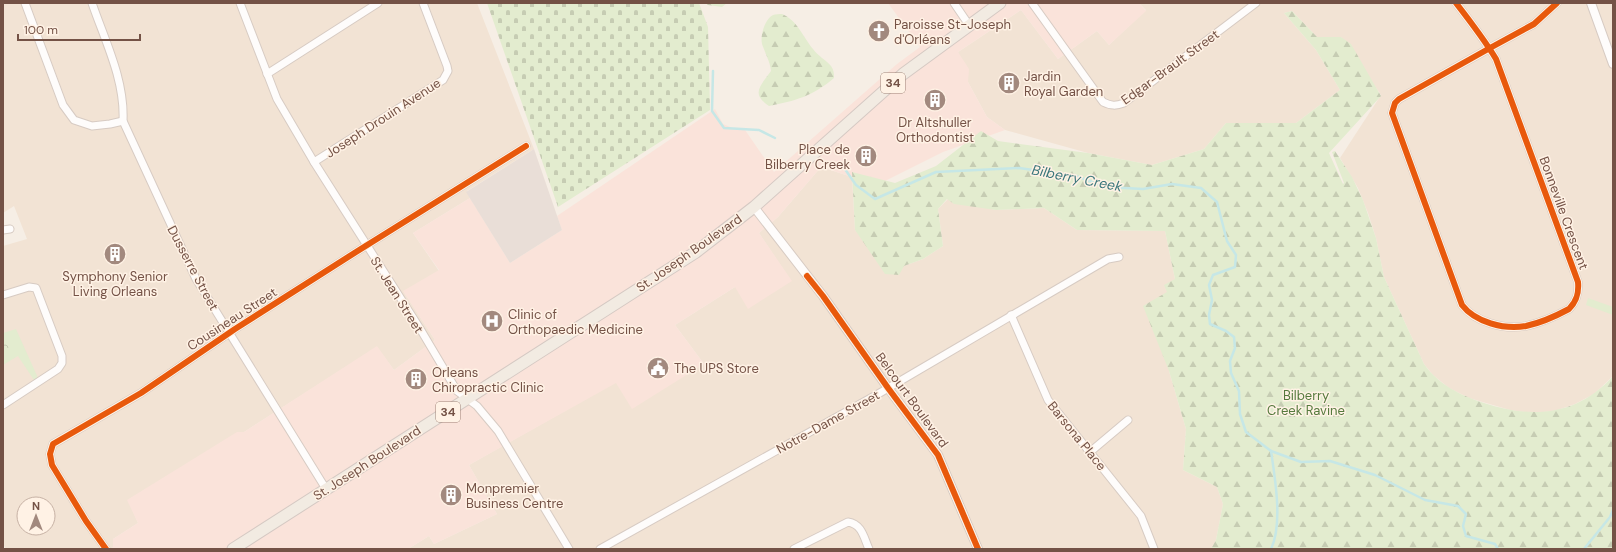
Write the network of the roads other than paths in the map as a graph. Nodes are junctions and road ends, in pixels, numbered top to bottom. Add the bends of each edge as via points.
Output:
1 (25, 3) edge
2 (92, 3) edge
3 (240, 3) edge
4 (378, 3) edge
5 (424, 3) edge
6 (954, 3) edge
7 (1000, 3) edge
8 (1032, 3) edge
9 (1256, 3) edge
10 (1456, 3) edge
11 (1557, 3) edge
12 (1591, 3) edge
13 (969, 25) junction
14 (1490, 48) junction
15 (1613, 64) edge
16 (267, 74) junction
17 (123, 121) junction
18 (526, 146) dead end
19 (314, 162) junction
20 (754, 207) junction
21 (366, 246) junction
22 (1119, 257) dead end
23 (3, 295) edge
24 (1011, 316) junction
25 (229, 334) junction
26 (888, 388) junction
27 (468, 399) junction
28 (3, 405) edge
29 (1128, 420) dead end
30 (1090, 452) junction
31 (326, 490) junction
32 (106, 549) edge
33 (233, 549) edge
34 (569, 549) edge
35 (600, 549) edge
36 (794, 549) edge
37 (869, 549) edge
38 (978, 549) edge
39 (1154, 549) edge

1 - 17 street via 64,104 74,120 92,126
2 - 17 street via 119,79 123,98
3 - 16 street, St. Jean Street
4 - 16 street
5 - 19 street, Joseph Drouin Avenue via 447,66 448,71 443,80
6 - 13 street
7 - 13 main road, St. Joseph Boulevard / 34
8 - 9 street, Edgar-Brault Street via 1103,102 1116,106 1124,103
10 - 14 street, Bonneville Crescent
11 - 14 street via 1534,24
12 - 15 street
13 - 20 main road, St. Joseph Boulevard / 34 via 903,74
14 - 14 street, Bonneville Crescent via 1578,282 1579,291 1569,309 1534,324 1516,327 1487,322 1475,317 1462,304 1392,113 1399,99
16 - 19 street, St. Jean Street via 276,99
17 - 25 street, Dusserre Street via 196,278
18 - 21 street, Cousineau Street
19 - 21 street, St. Jean Street
20 - 26 street, Belcourt Boulevard via 823,296
20 - 27 main road, St. Joseph Boulevard / 34 via 690,256
21 - 25 street, Cousineau Street
21 - 27 street, St. Jean Street via 457,391
22 - 24 street, Notre-Dame Street via 1108,259
23 - 28 street via 28,287 36,288 62,356 62,363 58,369
24 - 26 street, Notre-Dame Street
24 - 30 street, Barsona Place via 1048,400
25 - 31 street, Dusserre Street
25 - 32 street, Cousineau Street via 141,393 52,444 52,465
26 - 35 street, Notre-Dame Street
26 - 38 street, Belcourt Boulevard via 938,455
27 - 31 main road, St. Joseph Boulevard / 34
27 - 34 street, St. Jean Street via 498,431
29 - 30 street
30 - 39 street, Barsona Place via 1141,516
31 - 33 main road, St. Joseph Boulevard / 34
36 - 37 street via 848,522 859,526

